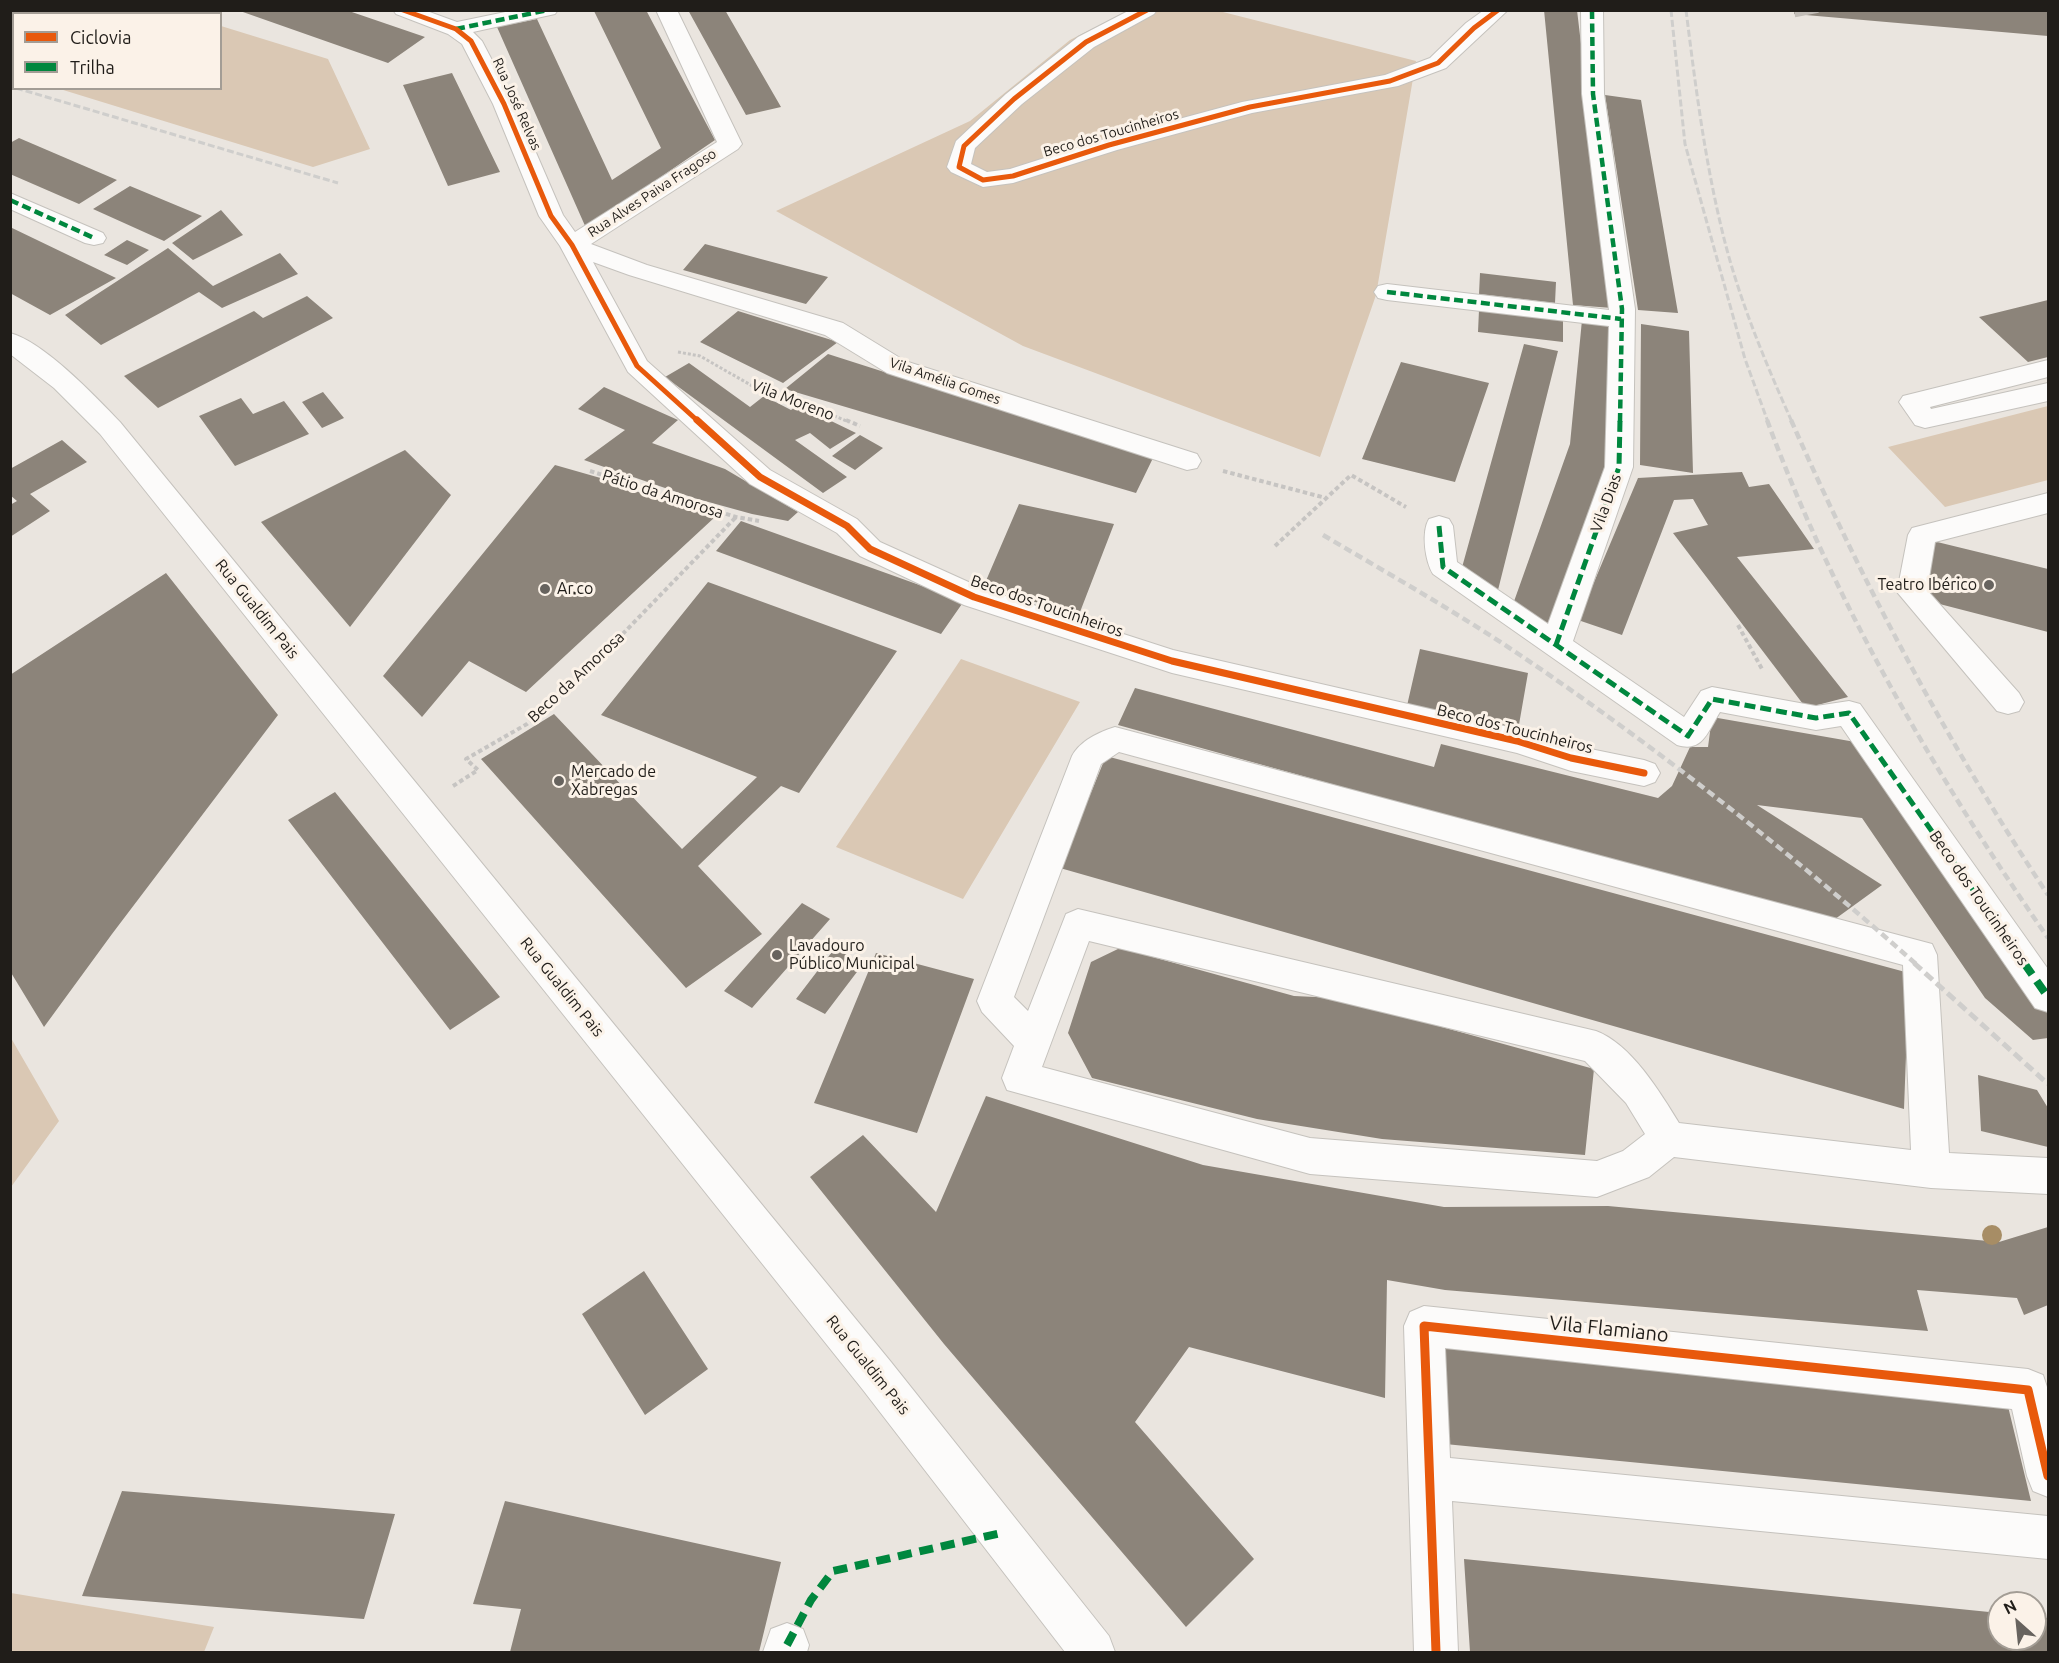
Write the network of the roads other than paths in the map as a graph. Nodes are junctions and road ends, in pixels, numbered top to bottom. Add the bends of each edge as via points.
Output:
1 (404, 10) edge
2 (548, 10) edge
3 (666, 10) edge
4 (1147, 10) edge
5 (1498, 10) edge
6 (1592, 10) edge
7 (456, 29) junction
8 (10, 200) edge
9 (94, 238) dead end
10 (572, 245) junction
11 (1387, 292) dead end
12 (1621, 319) junction
13 (10, 342) edge
14 (2049, 369) edge
15 (2049, 392) edge
16 (1187, 461) road end
17 (2049, 503) edge
18 (1438, 526) road end
19 (1556, 645) junction
20 (2008, 702) dead end
21 (1644, 773) dead end
22 (2049, 998) edge
23 (1033, 1041) junction
24 (1668, 1138) junction
25 (1931, 1170) junction
26 (2049, 1176) edge
27 (2049, 1476) edge
28 (1428, 1477) junction
29 (2049, 1538) edge
30 (1093, 1653) edge
31 (1436, 1653) edge

1 - 7 street, Rua José Relvas
2 - 7 street
3 - 10 street, Rua Alves Paiva Fragoso via 730,144
4 - 5 street, Beco dos Toucinheiros via 1086,42 1014,99 964,146 959,167 983,180 1013,176 1250,107 1390,81 1438,63
6 - 12 street, Vila Dias via 1593,94
7 - 10 street, Rua José Relvas via 478,52 551,216
8 - 9 street
10 - 16 street, Vila Amélia Gomes via 638,270 834,329 896,367
10 - 21 street, Beco dos Toucinheiros via 637,366 760,477 847,526 870,549 974,597 1172,661
11 - 12 street
12 - 19 street, Vila Dias via 1619,467
13 - 30 street, Rua Gualdim Pais via 73,389 110,428 877,1376
14 - 15 street via 1912,402 1925,419
17 - 20 street via 1922,535 1912,592
18 - 19 street via 1443,567
19 - 22 street, Beco dos Toucinheiros via 1688,736 1712,699 1816,718 1849,713
23 - 24 street via 1020,1078 1310,1156 1597,1179 1636,1164
23 - 24 street via 1078,924 1596,1047 1640,1091
23 - 25 street via 995,1001 1088,756 1115,740 1920,955
24 - 25 street
25 - 26 street
27 - 28 street, Vila Flamiano via 2028,1390 1424,1326
28 - 29 street
28 - 31 street, Vila Flamiano

